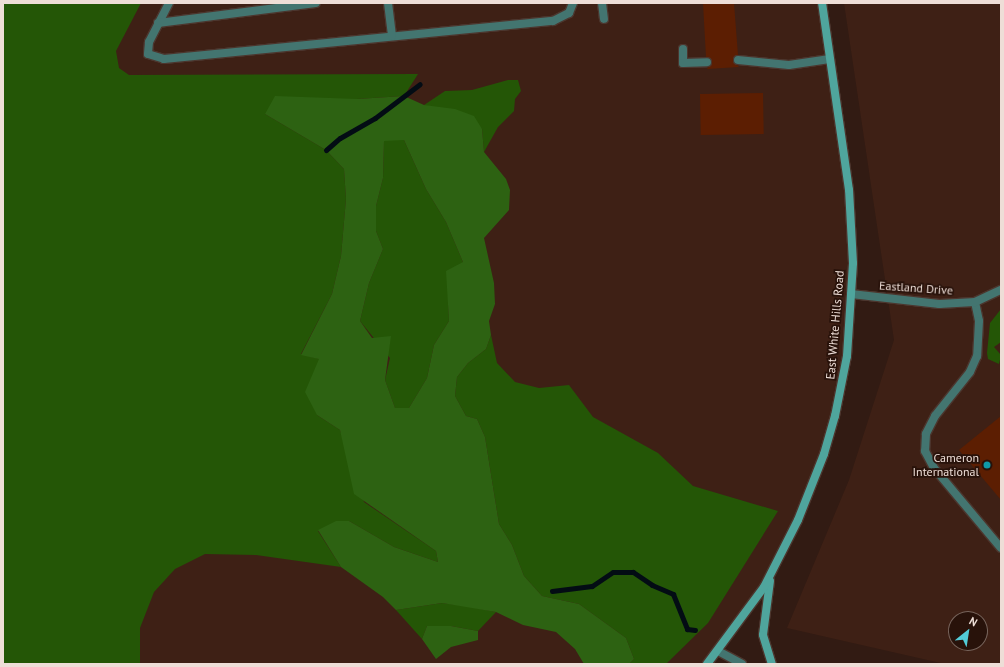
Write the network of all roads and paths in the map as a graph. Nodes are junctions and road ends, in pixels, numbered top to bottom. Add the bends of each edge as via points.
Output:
1 (169, 3) edge
2 (316, 3) edge
3 (388, 3) edge
4 (573, 3) edge
5 (602, 3) edge
6 (822, 3) edge
7 (604, 19) dead end
8 (158, 23) junction
9 (392, 36) junction
10 (682, 49) dead end
11 (830, 59) junction
12 (738, 60) dead end
13 (707, 62) dead end
14 (1001, 290) edge
15 (851, 294) junction
16 (975, 302) junction
17 (1001, 548) edge
18 (771, 576) junction
19 (718, 651) junction
20 (706, 664) edge
21 (742, 664) edge
22 (772, 664) edge

1 - 8 street
2 - 8 street
3 - 9 street
4 - 9 street via 569,13 553,21
5 - 7 street
6 - 11 main road, East White Hills Road
8 - 9 street via 149,42 148,54 164,59
10 - 13 street via 683,64
11 - 12 street via 789,65
11 - 15 main road, East White Hills Road via 850,190 853,256
14 - 16 street, Eastland Drive
15 - 16 street, Eastland Drive via 939,304
15 - 18 main road, East White Hills Road via 847,356 835,416 812,484
16 - 17 street via 980,327 977,356 970,372 935,416 926,434 925,451 934,468
18 - 19 main road, East White Hills Road
18 - 22 main road via 763,635
19 - 20 main road, East White Hills Road
19 - 21 street

